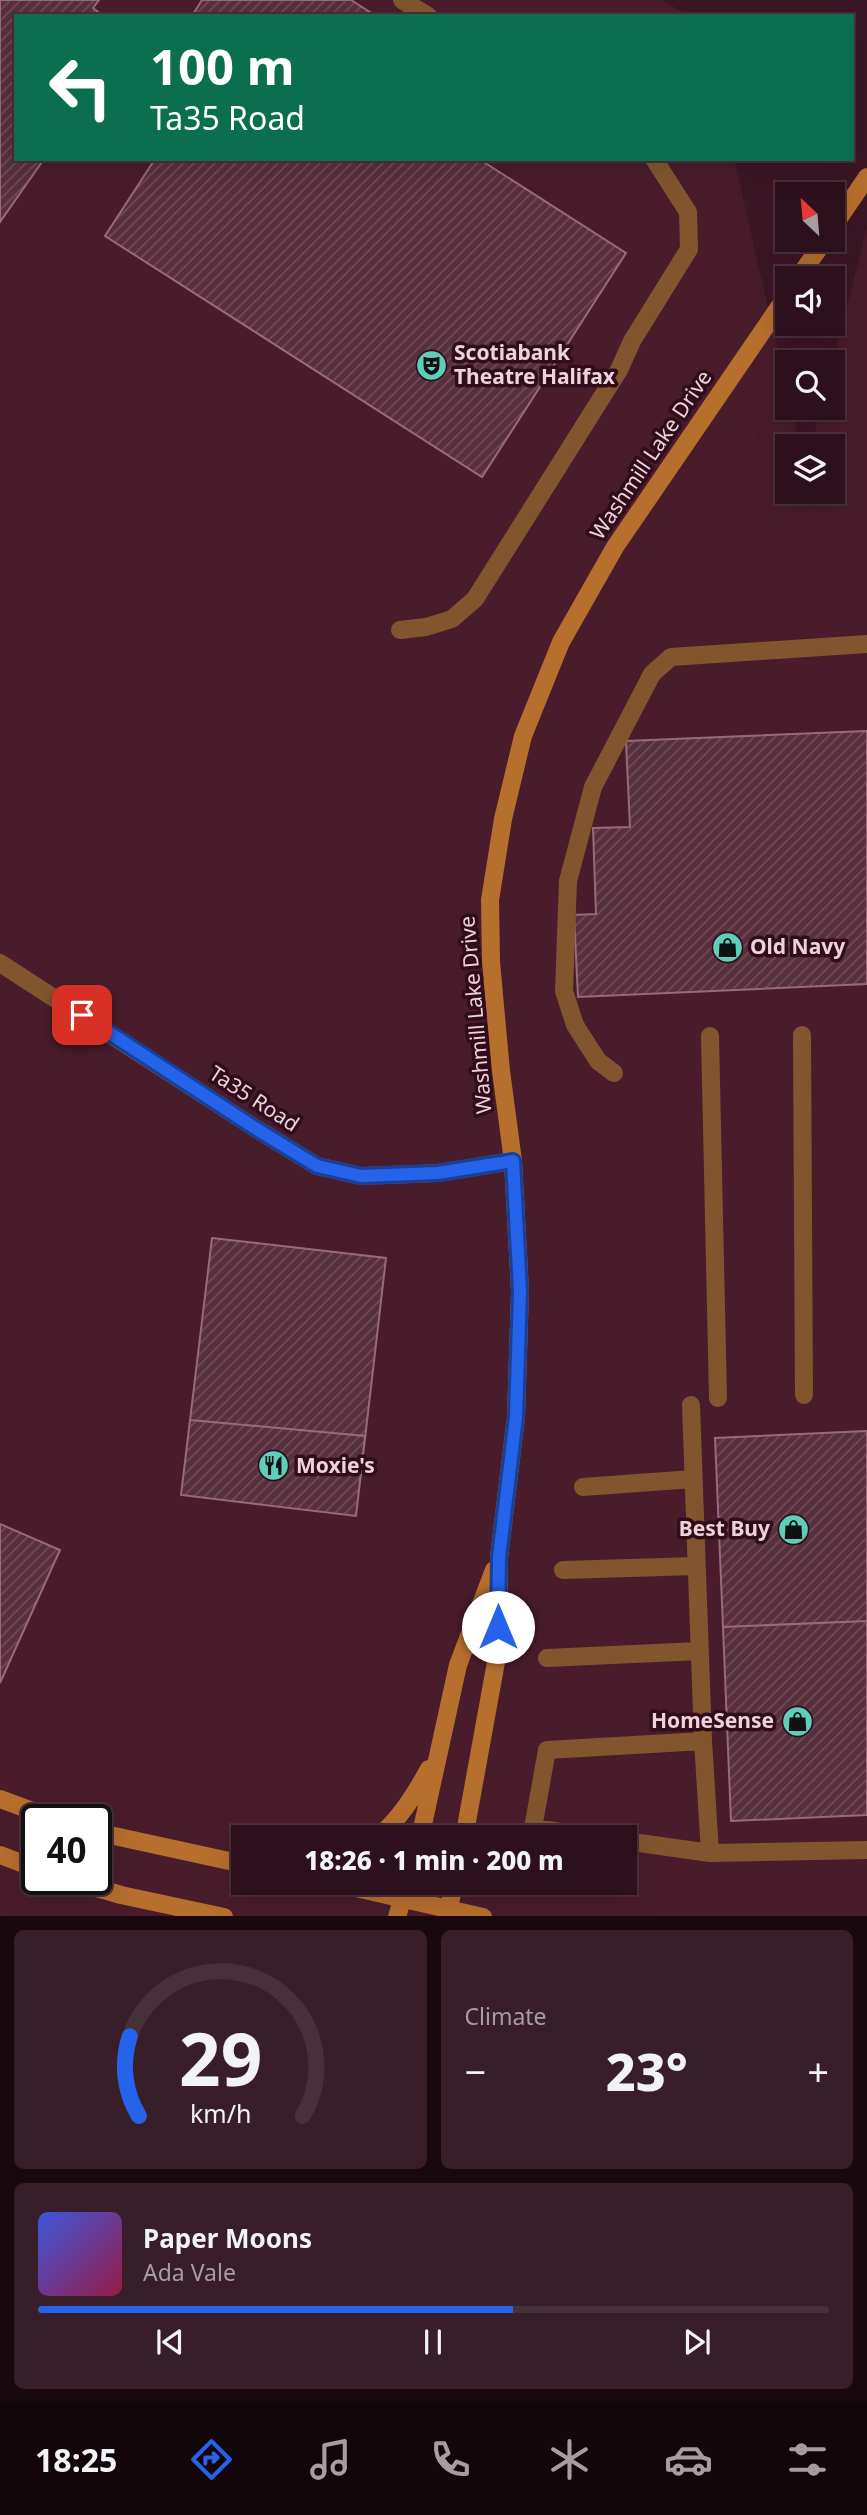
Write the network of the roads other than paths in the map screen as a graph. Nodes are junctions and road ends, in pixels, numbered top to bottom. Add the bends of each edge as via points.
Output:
1 (402, 0) edge
2 (425, 14) edge
3 (655, 161) edge
4 (867, 177) edge
5 (845, 209) edge
6 (775, 313) edge
7 (400, 630) dead end
8 (867, 644) edge
9 (0, 963) edge
10 (802, 1035) dead end
11 (710, 1036) dead end
12 (614, 1073) dead end
13 (513, 1161) junction
14 (804, 1395) dead end
15 (718, 1398) dead end
16 (691, 1405) dead end
17 (693, 1479) junction
18 (583, 1487) dead end
19 (499, 1557) junction
20 (696, 1566) junction
21 (563, 1570) dead end
22 (699, 1651) junction
23 (547, 1658) dead end
24 (702, 1741) junction
25 (439, 1750) junction
26 (0, 1799) edge
27 (21, 1807) edge
28 (391, 1825) edge
29 (423, 1825) edge
30 (466, 1825) edge
31 (534, 1825) edge
32 (112, 1835) edge
33 (637, 1842) edge
34 (867, 1850) edge
35 (710, 1853) junction
36 (0, 1855) edge
37 (231, 1861) edge
38 (21, 1862) edge
39 (112, 1892) edge
40 (404, 1895) edge
41 (413, 1895) edge
42 (452, 1895) edge
43 (173, 1911) edge
44 (447, 1913) edge
45 (224, 1916) edge
46 (397, 1916) edge
47 (483, 1916) edge

1 - 2 lane
3 - 7 lane via 688,212 689,249 475,599 452,620
4 - 5 street
6 - 13 street, Washmill Lake Drive via 615,547 561,642 523,736 490,900 491,962
8 - 12 lane via 671,657 652,674 593,787 568,881 564,991 575,1025 598,1060
9 - 13 lane, Ta35 Road via 317,1166 361,1176 438,1173
10 - 14 lane
11 - 15 lane
13 - 19 street, Washmill Lake Drive via 520,1291 516,1417
16 - 17 lane
17 - 18 lane
17 - 20 lane
19 - 25 street, Washmill Lake Drive via 458,1665
19 - 30 street, Washmill Lake Drive via 498,1651
20 - 21 lane
20 - 22 lane
22 - 23 lane
22 - 24 lane
24 - 31 lane via 547,1750
24 - 35 lane
25 - 28 street via 415,1795
25 - 29 street, Washmill Lake Drive
26 - 27 street
32 - 37 street
33 - 35 lane
34 - 35 lane
36 - 38 street
39 - 43 street
40 - 46 street
41 - 44 street
42 - 44 street
43 - 45 street
44 - 47 street

